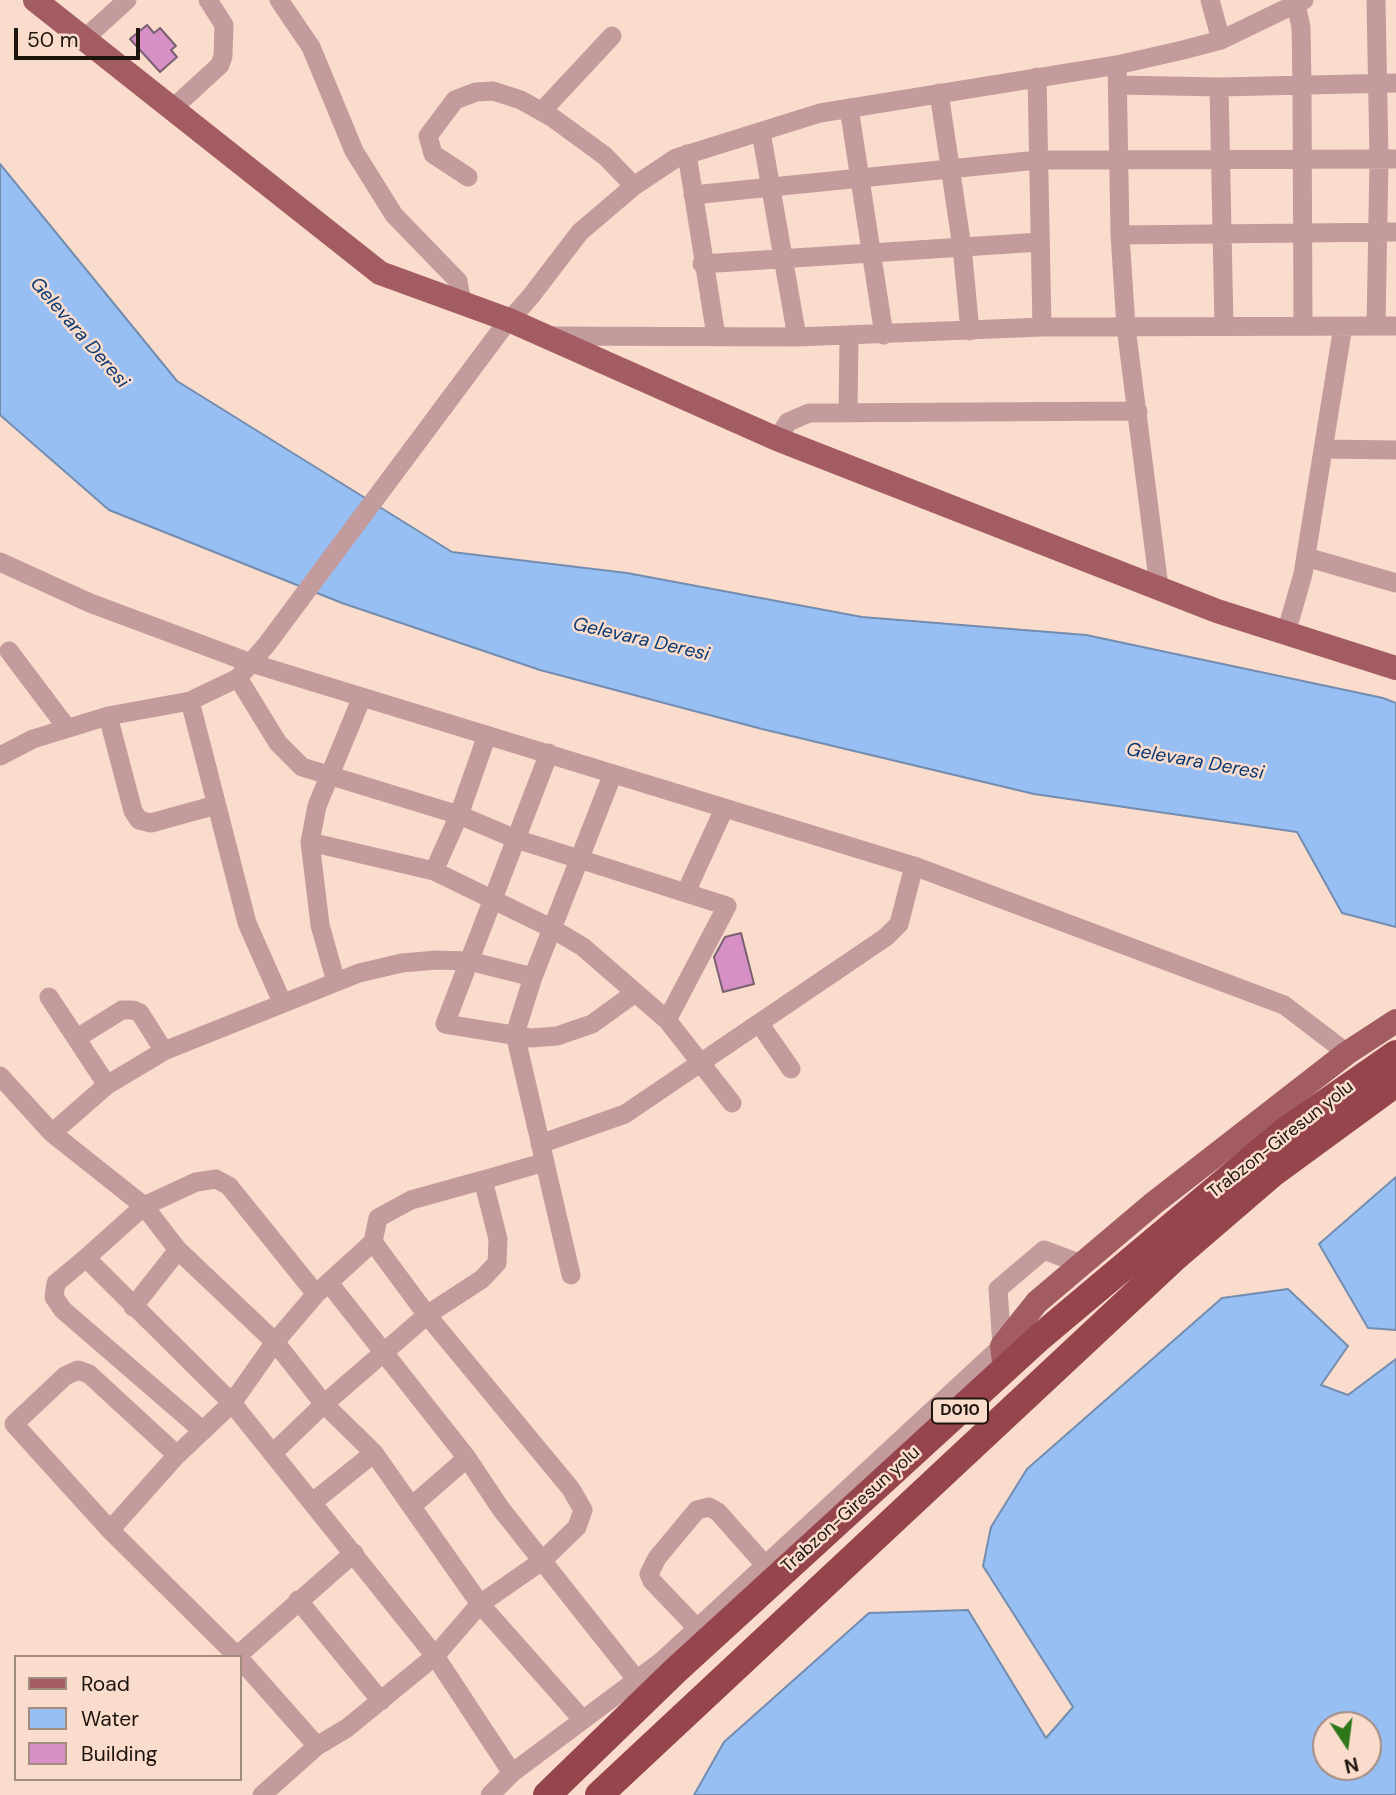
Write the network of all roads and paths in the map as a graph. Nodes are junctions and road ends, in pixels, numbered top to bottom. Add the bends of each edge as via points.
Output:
1 (35, 0) edge
2 (127, 0) edge
3 (208, 0) edge
4 (279, 0) edge
5 (1210, 0) edge
6 (1300, 2) edge
7 (1383, 6) edge
8 (612, 36) dead end
9 (84, 39) junction
10 (1221, 40) junction
11 (1118, 75) junction
12 (1037, 77) junction
13 (1387, 84) edge
14 (1302, 85) junction
15 (1219, 87) junction
16 (939, 93) junction
17 (849, 108) junction
18 (172, 109) junction
19 (542, 111) junction
20 (761, 132) junction
21 (687, 154) junction
22 (1118, 158) junction
23 (1220, 159) junction
24 (1388, 159) edge
25 (1038, 160) junction
26 (1302, 160) junction
27 (951, 168) junction
28 (860, 176) junction
29 (468, 177) dead end
30 (634, 186) junction
31 (771, 186) junction
32 (692, 195) junction
33 (1387, 232) edge
34 (1222, 233) junction
35 (1304, 233) junction
36 (1120, 235) junction
37 (1040, 242) junction
38 (962, 247) junction
39 (872, 253) junction
40 (783, 258) junction
41 (702, 264) junction
42 (461, 303) junction
43 (505, 325) junction
44 (1224, 326) junction
45 (1303, 326) junction
46 (1343, 326) junction
47 (1396, 326) edge
48 (1042, 327) junction
49 (1126, 327) junction
50 (1376, 327) junction
51 (970, 331) junction
52 (884, 335) junction
53 (541, 336) junction
54 (716, 336) junction
55 (849, 336) junction
56 (797, 337) junction
57 (1138, 411) junction
58 (848, 413) junction
59 (777, 439) junction
60 (1324, 449) junction
61 (1396, 450) edge
62 (1306, 557) junction
63 (0, 562) edge
64 (1396, 583) edge
65 (1159, 587) junction
66 (1286, 633) junction
67 (9, 650) dead end
68 (251, 663) junction
69 (1396, 668) edge
70 (238, 678) junction
71 (362, 697) junction
72 (190, 701) junction
73 (108, 716) junction
74 (66, 729) junction
75 (487, 735) junction
76 (549, 753) junction
77 (0, 757) edge
78 (329, 776) junction
79 (612, 776) junction
80 (216, 804) junction
81 (724, 809) junction
82 (459, 815) junction
83 (516, 839) junction
84 (310, 842) junction
85 (579, 857) junction
86 (914, 866) junction
87 (434, 871) junction
88 (686, 892) junction
89 (491, 900) junction
90 (551, 928) junction
91 (469, 961) junction
92 (533, 977) junction
93 (336, 982) junction
94 (635, 993) junction
95 (49, 997) dead end
96 (282, 1002) junction
97 (667, 1020) junction
98 (1396, 1021) edge
99 (758, 1023) junction
100 (515, 1034) junction
101 (76, 1038) junction
102 (163, 1051) junction
103 (1347, 1053) junction
104 (1396, 1054) edge
105 (701, 1062) junction
106 (791, 1069) dead end
107 (0, 1076) edge
108 (1396, 1083) edge
109 (107, 1085) junction
110 (732, 1103) dead end
111 (52, 1133) junction
112 (543, 1153) junction
113 (483, 1180) junction
114 (144, 1206) junction
115 (373, 1242) junction
116 (178, 1250) junction
117 (86, 1258) junction
118 (1081, 1264) junction
119 (571, 1275) dead end
120 (323, 1289) junction
121 (133, 1307) junction
122 (427, 1315) junction
123 (275, 1342) junction
124 (383, 1354) junction
125 (1004, 1358) junction
126 (232, 1403) junction
127 (324, 1404) junction
128 (203, 1432) junction
129 (374, 1453) junction
130 (273, 1454) junction
131 (177, 1455) junction
132 (467, 1458) junction
133 (313, 1502) junction
134 (413, 1505) junction
135 (110, 1530) junction
136 (354, 1553) junction
137 (542, 1561) junction
138 (765, 1565) junction
139 (298, 1600) junction
140 (480, 1604) junction
141 (697, 1628) junction
142 (231, 1655) edge
143 (435, 1656) junction
144 (242, 1664) edge
145 (669, 1665) junction
146 (242, 1666) edge
147 (636, 1679) junction
148 (381, 1701) junction
149 (582, 1720) junction
150 (317, 1746) junction
151 (512, 1773) junction
152 (262, 1795) edge
153 (490, 1795) edge
154 (547, 1795) edge
155 (599, 1795) edge

1 - 9 main road
2 - 9 street
3 - 18 street via 224,25 223,56
4 - 42 street via 311,47 354,151 394,215 458,281
5 - 10 street
6 - 10 street
6 - 14 street
7 - 13 street
8 - 19 street
9 - 18 main road
10 - 11 street
11 - 12 street
11 - 15 street
11 - 22 street
12 - 16 street
12 - 25 street
13 - 14 street
13 - 24 street
14 - 15 street
14 - 26 street
15 - 23 street
16 - 17 street
16 - 27 street
17 - 20 street
17 - 28 street
18 - 42 main road via 380,273
19 - 29 street via 493,91 456,100 431,130 428,143 433,154
19 - 30 street via 605,156
20 - 21 street
20 - 31 street
21 - 30 street
21 - 32 street
22 - 23 street
22 - 25 street
22 - 36 street
23 - 26 street
23 - 34 street
24 - 26 street
24 - 33 street
25 - 27 street
25 - 37 street
26 - 35 street
27 - 28 street
27 - 38 street
28 - 31 street
28 - 39 street
30 - 43 street via 580,232
31 - 32 street
31 - 40 street
32 - 41 street
33 - 35 street
33 - 50 street
34 - 35 street
34 - 36 street
34 - 44 street
35 - 45 street
36 - 49 street
37 - 38 street
37 - 48 street
38 - 39 street
38 - 51 street
39 - 40 street
39 - 52 street
40 - 41 street
40 - 56 street
41 - 54 street
42 - 43 main road
43 - 53 main road
43 - 68 street
44 - 45 street
44 - 49 street
45 - 46 street
46 - 50 street
46 - 60 street
47 - 50 street
48 - 49 street
48 - 51 street
49 - 57 street
51 - 52 street
52 - 55 street
53 - 54 street
53 - 59 main road
54 - 56 street
55 - 56 street
55 - 58 street
57 - 58 street
57 - 65 street
58 - 59 street via 802,415 784,426
59 - 65 main road
60 - 61 street
60 - 62 street
62 - 64 street
62 - 66 street
63 - 68 street via 90,604
65 - 66 main road
66 - 69 main road
67 - 74 street
68 - 70 street
68 - 71 street
70 - 72 street
70 - 78 street via 291,759
71 - 75 street
71 - 78 street
72 - 73 street
72 - 80 street
73 - 74 street
73 - 80 street via 139,820 150,823
74 - 77 street via 33,739
75 - 76 street
75 - 82 street
76 - 79 street
76 - 83 street
78 - 82 street
78 - 84 street
79 - 81 street
79 - 85 street
80 - 96 street via 247,923
81 - 86 street
81 - 88 street
82 - 83 street
82 - 87 street
83 - 85 street
83 - 89 street
84 - 87 street
84 - 93 street via 318,914
85 - 88 street
85 - 90 street
86 - 99 street via 899,924 887,937
86 - 103 street via 1284,1005
87 - 89 street
88 - 97 street via 727,906
89 - 90 street
89 - 91 street
90 - 92 street
90 - 94 street via 583,947
91 - 92 street
91 - 93 street via 402,963
91 - 100 street via 445,1024
92 - 100 street
93 - 96 street
94 - 97 street
94 - 100 street via 574,1032 531,1038
95 - 101 street
96 - 102 street
97 - 105 street
98 - 103 main road
99 - 105 street
99 - 106 street
100 - 112 street
101 - 102 street via 122,1010 134,1010
101 - 109 street
102 - 109 street
103 - 118 main road
104 - 125 highway, Trabzon-Giresun yolu / D010 via 1284,1132 1040,1337
105 - 110 street
105 - 112 street via 625,1114
107 - 111 street
108 - 155 highway, Trabzon-Giresun yolu / D010 via 1273,1173 1173,1259
109 - 111 street
111 - 114 street
112 - 113 street
112 - 119 street
113 - 115 street via 411,1199 378,1217
113 - 122 street via 498,1240 498,1263
114 - 116 street
114 - 117 street
114 - 120 street via 196,1182 216,1179 229,1185
115 - 120 street
115 - 122 street
116 - 121 street
116 - 123 street
117 - 121 street
117 - 128 street via 56,1283 54,1297 63,1310
118 - 125 main road via 1037,1301
118 - 125 street via 1044,1250 998,1289
120 - 123 street
120 - 124 street
121 - 126 street
122 - 124 street
122 - 137 street via 571,1489 583,1510 577,1527
123 - 126 street
123 - 127 street
124 - 127 street
124 - 132 street
125 - 138 street
125 - 145 highway, Trabzon-Giresun yolu / D010
126 - 128 street
126 - 130 street
127 - 129 street
127 - 130 street
128 - 131 street
129 - 133 street
129 - 134 street
130 - 133 street
131 - 135 street
131 - 135 street via 89,1374 78,1370 65,1376 14,1424
132 - 134 street
132 - 137 street
133 - 136 street
134 - 140 street
135 - 142 street
136 - 139 street
136 - 143 street
137 - 140 street
137 - 147 street
138 - 141 street
138 - 141 street via 718,1512 709,1507 697,1510 649,1574
139 - 144 street
139 - 148 street
140 - 143 street
140 - 149 street
141 - 145 street
143 - 148 street
143 - 151 street
145 - 147 street
145 - 154 highway, Trabzon-Giresun yolu / D010
146 - 150 street
147 - 149 street
148 - 150 street
149 - 151 street
150 - 152 street
151 - 153 street

